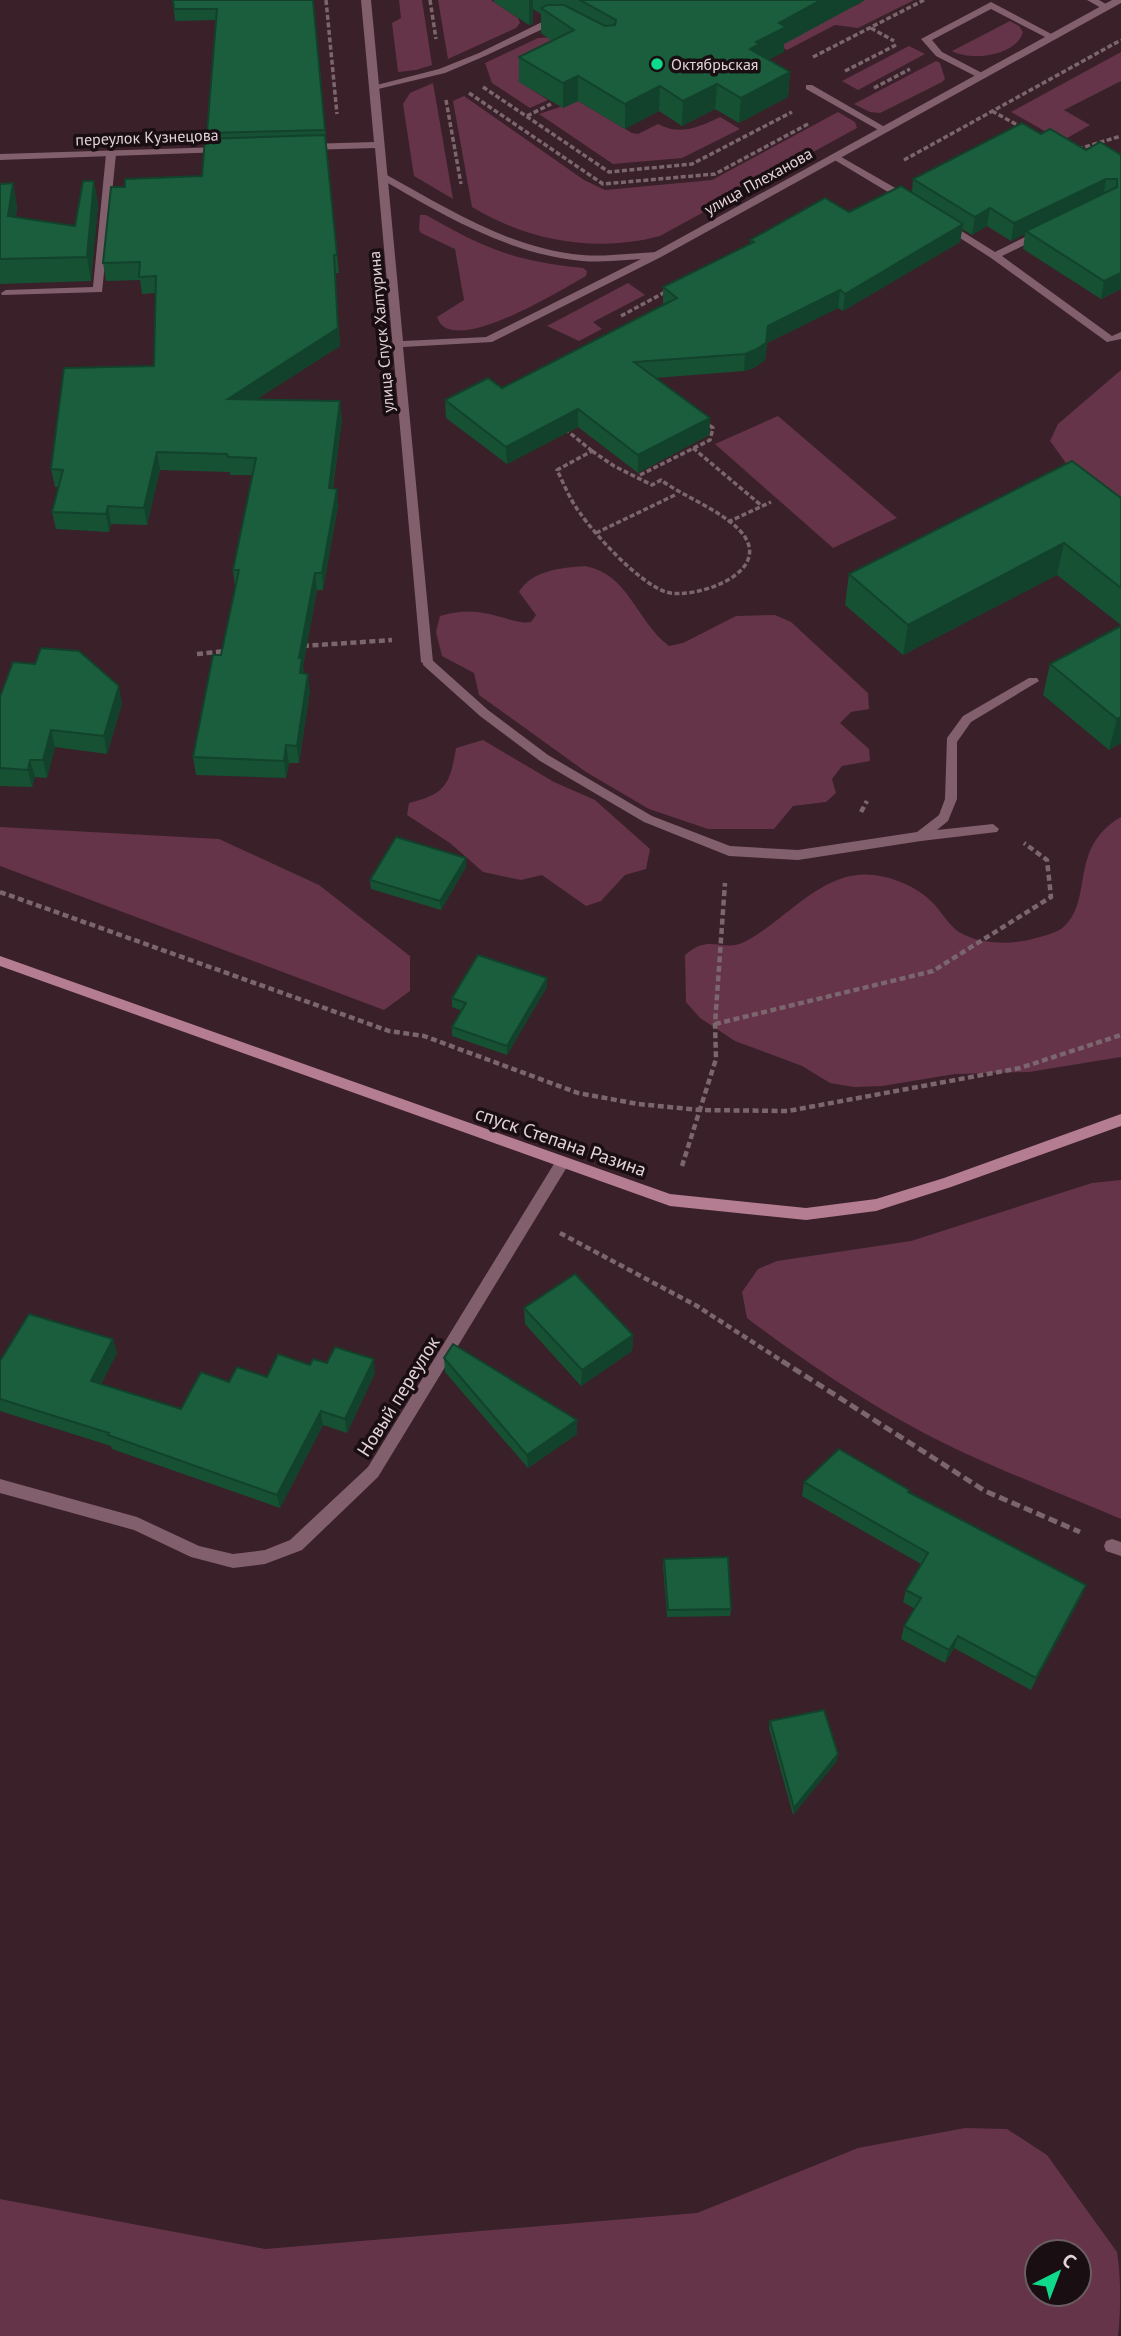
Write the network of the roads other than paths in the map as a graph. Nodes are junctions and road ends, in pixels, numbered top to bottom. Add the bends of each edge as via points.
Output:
1 (366, 0) edge
2 (1092, 0) edge
3 (1119, 0) edge
4 (1105, 7) junction
5 (535, 18) dead end
6 (545, 24) junction
7 (567, 24) edge
8 (1052, 37) junction
9 (981, 76) junction
10 (374, 87) junction
11 (808, 87) dead end
12 (885, 130) junction
13 (379, 145) junction
14 (298, 148) edge
15 (231, 150) edge
16 (111, 154) junction
17 (0, 157) edge
18 (836, 157) junction
19 (382, 176) junction
20 (914, 204) edge
21 (937, 219) edge
22 (1058, 225) edge
23 (656, 255) junction
24 (995, 256) junction
25 (6, 293) edge
26 (1121, 335) edge
27 (397, 344) junction
28 (1033, 681) dead end
29 (993, 828) road end
30 (921, 836) junction
31 (0, 961) edge
32 (1121, 1120) edge
33 (562, 1163) junction
34 (0, 1486) edge

1 - 10 street, улица Спуск Халтурина
2 - 4 street
3 - 4 street, улица Плеханова
4 - 8 street, улица Плеханова
5 - 6 street
6 - 7 street
6 - 10 street via 441,73
8 - 9 street, улица Плеханова
8 - 9 street via 991,5 926,39 939,54
9 - 12 street, улица Плеханова
10 - 13 street, улица Спуск Халтурина
11 - 12 street
12 - 18 street, улица Плеханова
13 - 14 street
13 - 19 street, улица Спуск Халтурина
15 - 16 street, переулок Кузнецова
16 - 17 street, переулок Кузнецова
16 - 25 street via 98,290
18 - 20 street
18 - 23 street, улица Плеханова
19 - 23 street via 513,243 582,258
19 - 27 street, улица Спуск Халтурина
21 - 24 street
22 - 24 street
23 - 27 street, улица Плеханова via 488,340
24 - 26 street via 1111,340
27 - 30 street, улица Спуск Халтурина via 427,662 544,758 648,819 729,851 799,855
28 - 30 street via 967,719 951,741 951,799 944,818
29 - 30 street
31 - 33 main road, спуск Степана Разина
32 - 33 main road, спуск Степана Разина via 876,1205 806,1213 670,1200
33 - 34 street, Новый переулок via 373,1472 296,1545 265,1557 233,1561 197,1552 137,1524

